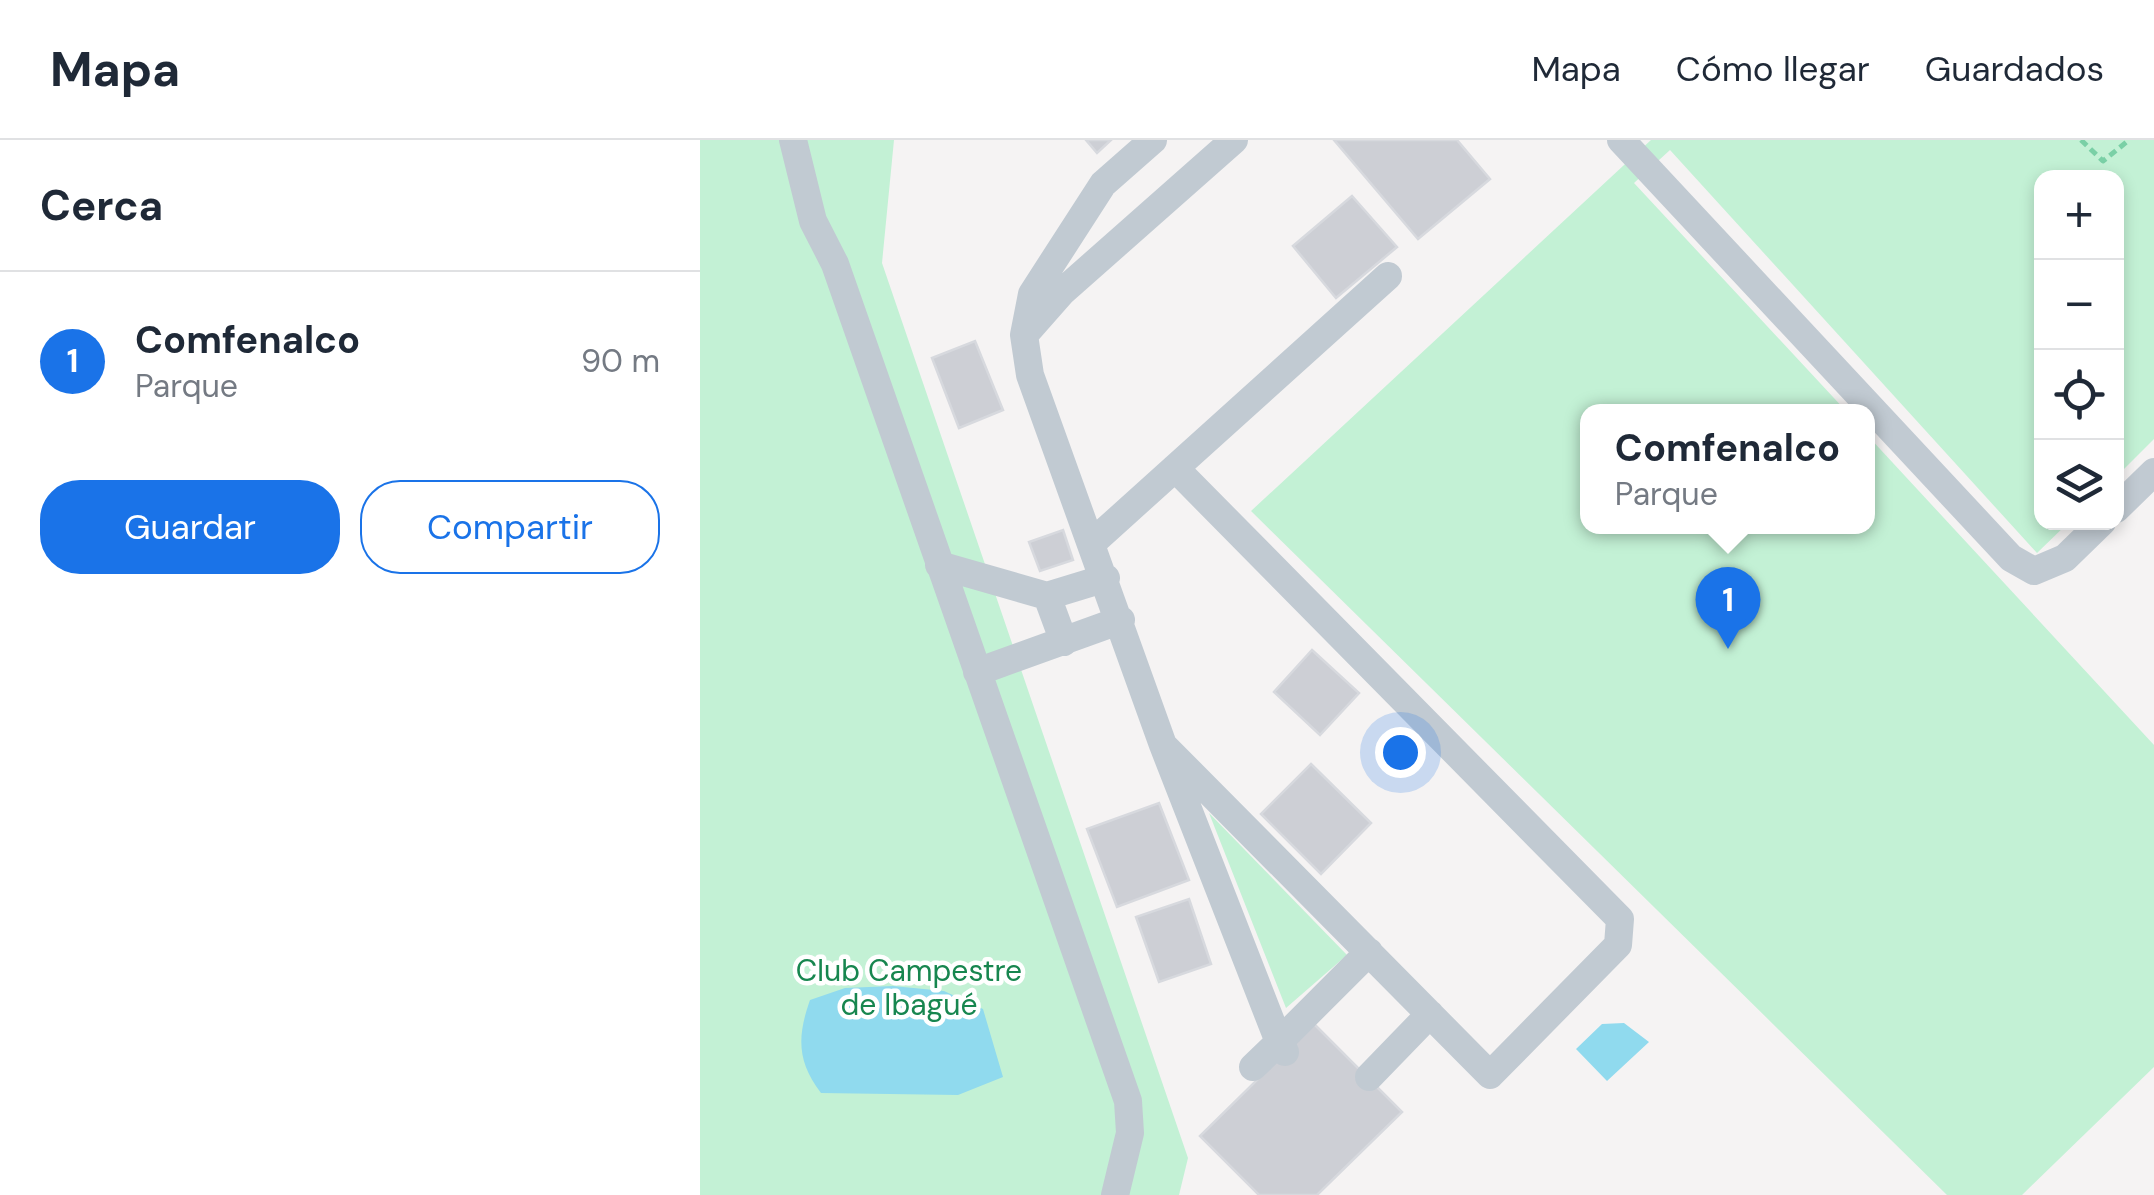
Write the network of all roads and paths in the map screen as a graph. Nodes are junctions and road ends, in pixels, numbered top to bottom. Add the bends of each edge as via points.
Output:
1 (794, 140) edge
2 (1153, 140) edge
3 (1234, 140) edge
4 (1622, 140) edge
5 (2081, 140) edge
6 (2129, 140) edge
7 (1388, 276) dead end
8 (1024, 335) junction
9 (1867, 404) edge
10 (1875, 413) edge
11 (1174, 468) junction
12 (2154, 472) edge
13 (2124, 501) edge
14 (2094, 530) edge
15 (1093, 542) junction
16 (940, 564) junction
17 (1106, 578) junction
18 (1047, 596) junction
19 (1121, 620) junction
20 (1064, 642) junction
21 (977, 672) junction
22 (1163, 745) junction
23 (1370, 952) junction
24 (1430, 1014) junction
25 (1282, 1047) junction
26 (1253, 1067) dead end
27 (1370, 1077) dead end
28 (1115, 1195) edge

1 - 16 street via 813,221
2 - 8 street via 1104,184 1032,294
3 - 8 street via 1062,292
4 - 9 street
5 - 6 path via 2103,161
7 - 11 street
8 - 15 street via 1030,375
10 - 14 street via 2010,558 2034,571 2065,558
11 - 15 street
11 - 24 street via 1620,918 1618,945 1490,1076
12 - 13 street
15 - 17 street
16 - 18 street
16 - 21 street
17 - 18 street
17 - 19 street
18 - 20 street
19 - 20 street
19 - 22 street
20 - 21 street
21 - 28 street via 1128,1101 1130,1133
22 - 23 street
22 - 25 street
23 - 24 street
23 - 25 street
24 - 27 street
25 - 26 street

